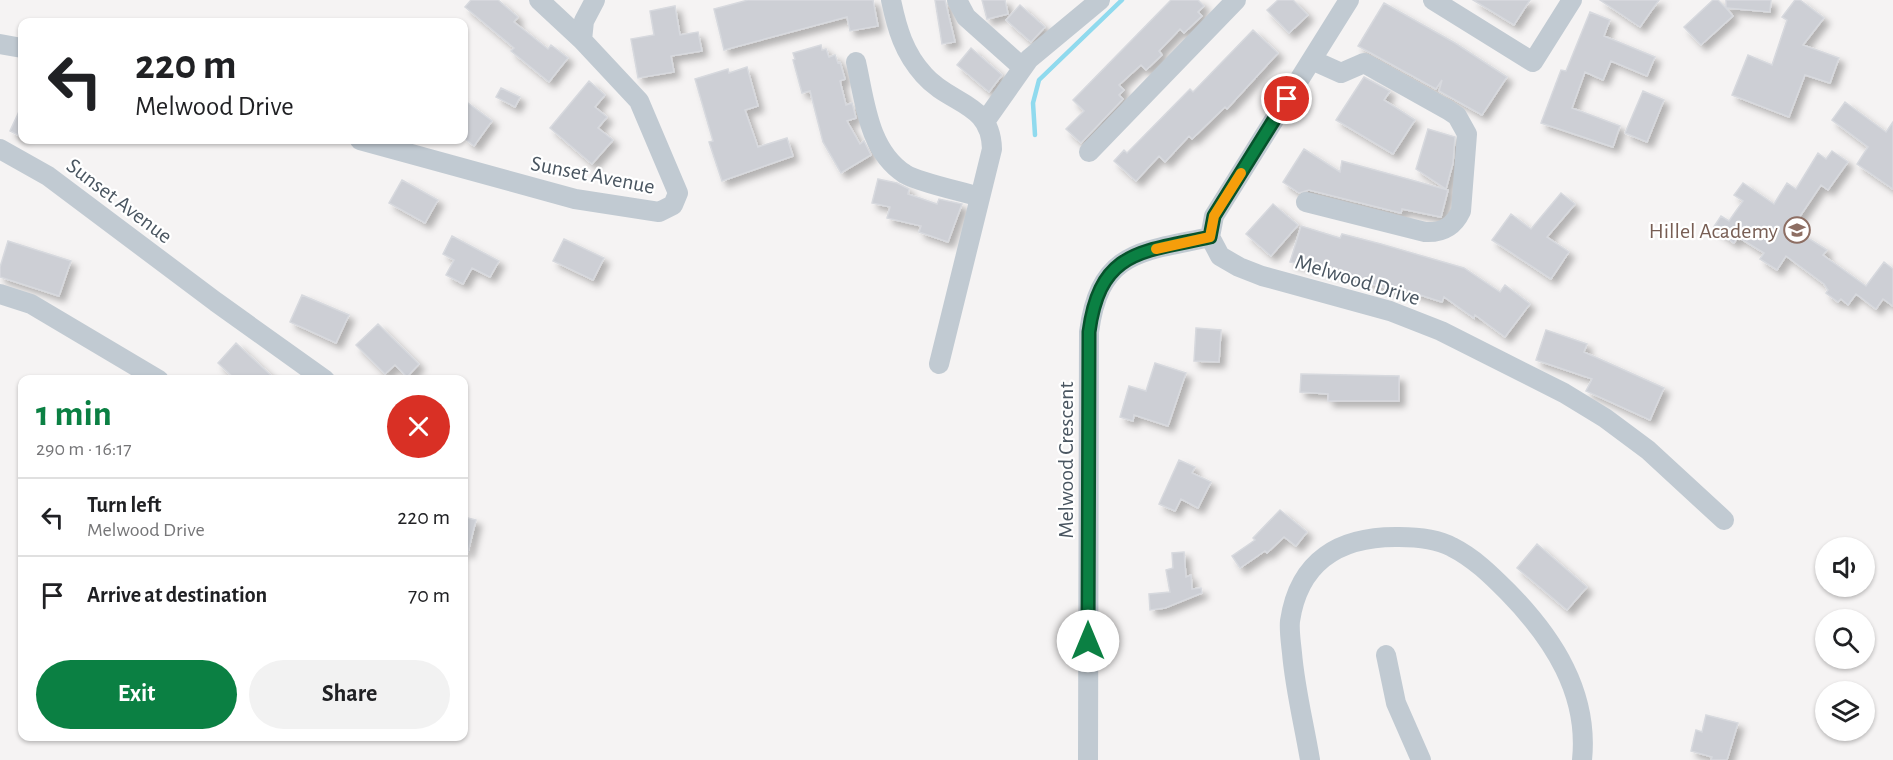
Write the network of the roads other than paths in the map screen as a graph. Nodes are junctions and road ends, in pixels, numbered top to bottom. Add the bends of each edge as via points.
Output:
1 (539, 0) edge
2 (595, 0) edge
3 (891, 0) edge
4 (957, 0) edge
5 (1100, 0) edge
6 (1236, 0) edge
7 (1349, 0) edge
8 (1433, 0) edge
9 (1572, 0) edge
10 (582, 40) junction
11 (0, 44) edge
12 (18, 47) edge
13 (1312, 60) junction
14 (856, 62) dead end
15 (1022, 67) junction
16 (986, 120) junction
17 (375, 144) edge
18 (0, 149) edge
19 (1089, 152) dead end
20 (980, 197) junction
21 (1306, 202) dead end
22 (1210, 237) junction
23 (0, 294) edge
24 (939, 364) dead end
25 (151, 375) edge
26 (318, 375) edge
27 (1724, 520) dead end
28 (1386, 655) dead end
29 (1088, 760) edge
30 (1310, 760) edge
31 (1421, 760) edge
32 (1582, 760) edge

1 - 10 street, Sunset Avenue
2 - 10 street via 584,21
3 - 16 street via 899,35 910,58 926,78
4 - 15 street via 966,17
5 - 15 street
6 - 19 street
7 - 13 street
8 - 9 street via 1533,62
10 - 17 street, Sunset Avenue via 639,100 678,193 673,205 659,212 575,199
11 - 12 street
13 - 21 street via 1341,73 1364,63 1448,110 1467,135 1461,211 1451,226 1443,230 1425,232
13 - 22 street via 1214,216
14 - 20 street via 873,135 886,158 906,175
15 - 16 street
16 - 20 street via 992,150
18 - 26 street, Sunset Avenue via 48,176
20 - 24 street
22 - 27 street, Melwood Drive via 1220,256 1239,267 1390,311 1441,331 1564,393 1648,450
22 - 29 street, Melwood Crescent via 1138,252 1114,270 1092,308
23 - 25 street via 31,304
28 - 31 street via 1396,703
30 - 32 street via 1295,689 1290,624 1305,575 1326,555 1350,542 1413,537 1451,546 1483,566 1527,611 1568,672 1582,716

